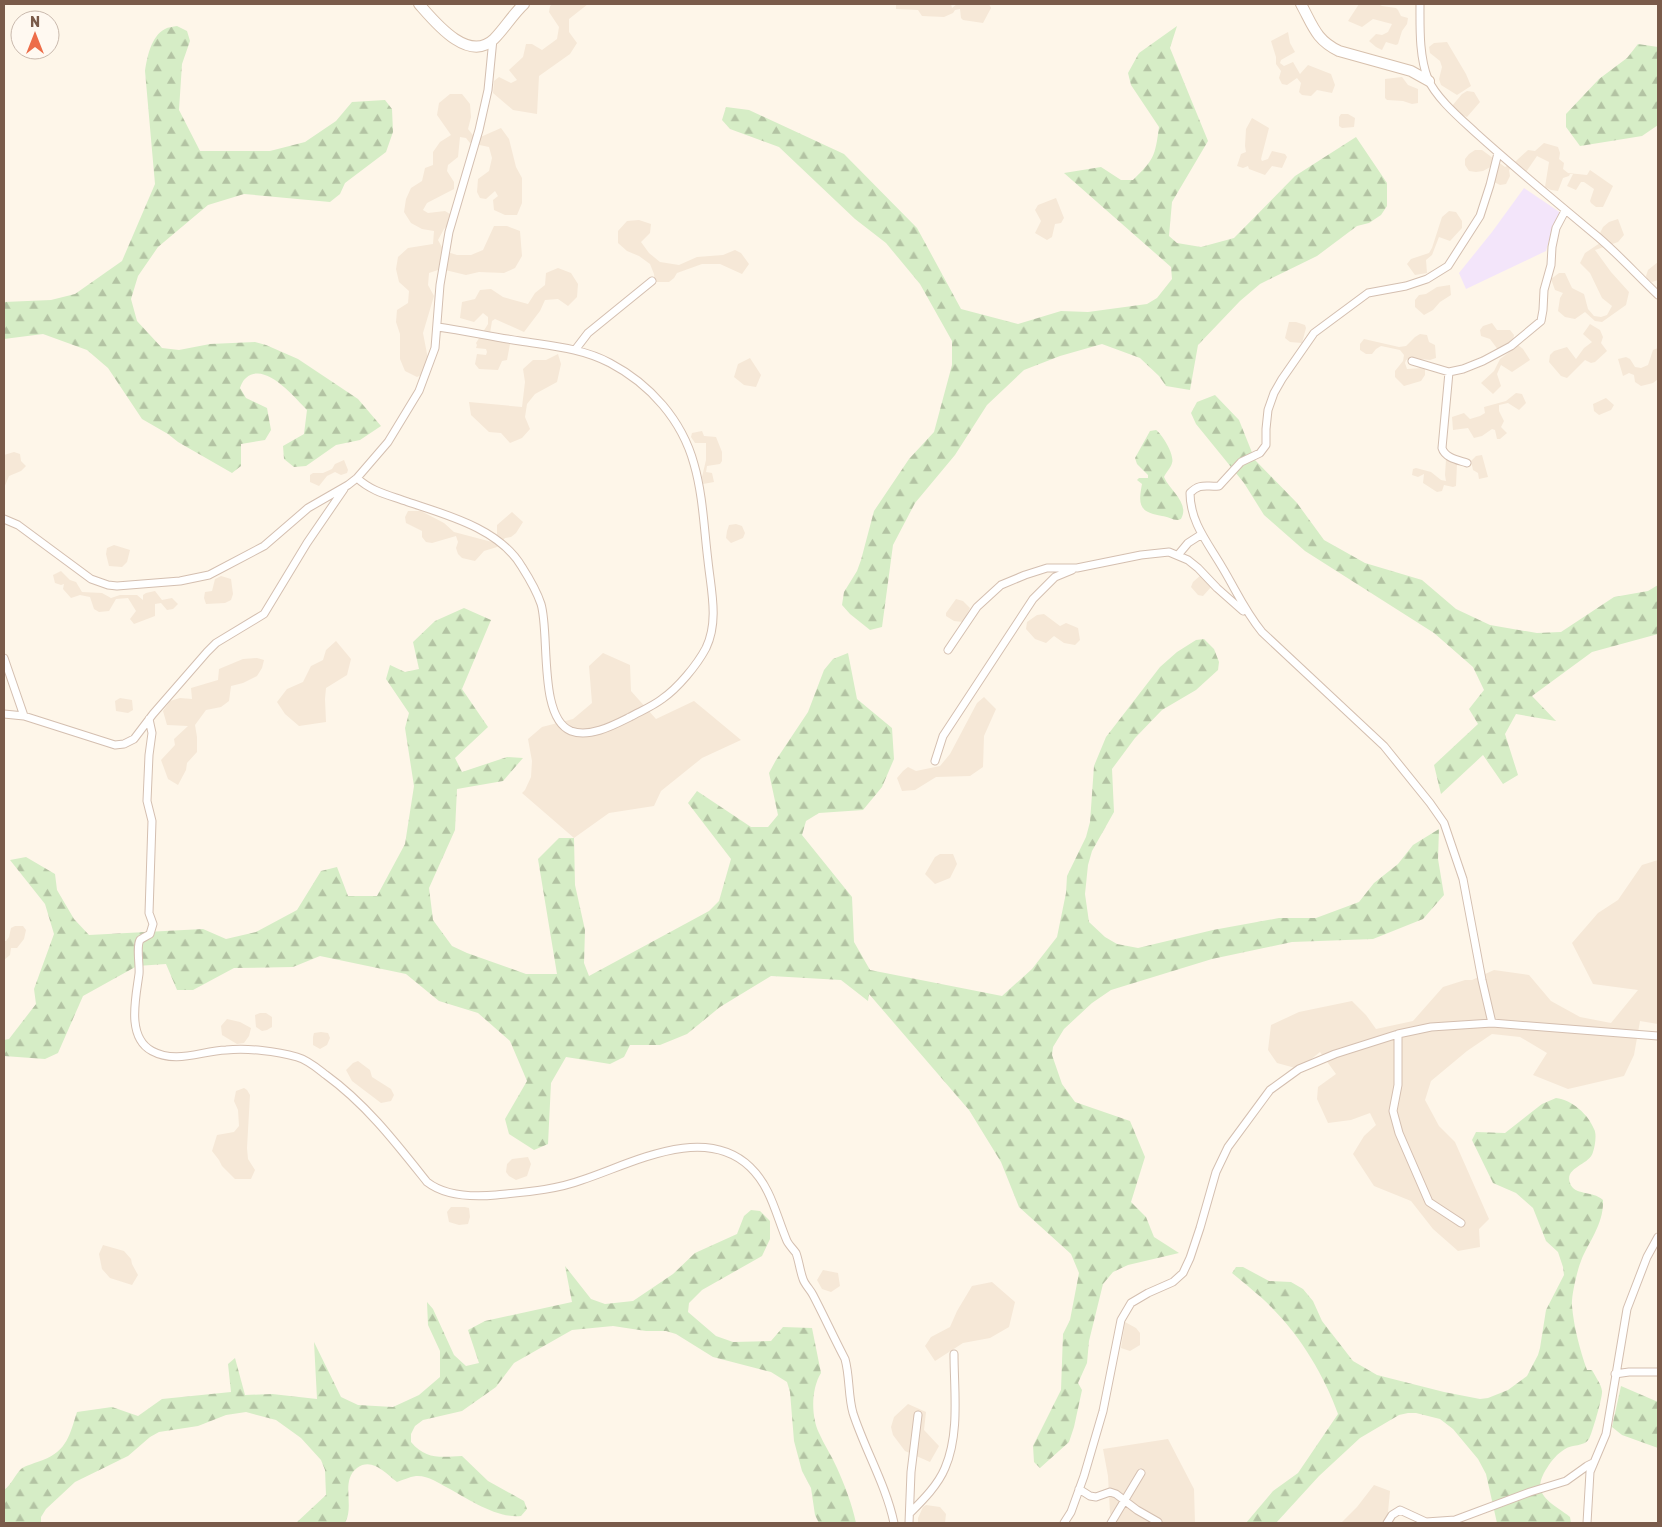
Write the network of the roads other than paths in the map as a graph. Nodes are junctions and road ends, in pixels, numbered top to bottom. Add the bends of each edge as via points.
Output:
1 (419, 4) edge
2 (524, 4) edge
3 (1301, 4) edge
4 (1420, 4) edge
5 (494, 40) junction
6 (1429, 81) junction
7 (1498, 153) junction
8 (1565, 211) junction
9 (652, 281) dead end
10 (1658, 295) edge
11 (438, 327) junction
12 (575, 350) junction
13 (1412, 361) dead end
14 (1449, 372) junction
15 (1467, 463) dead end
16 (357, 478) junction
17 (348, 485) junction
18 (4, 519) edge
19 (1202, 534) junction
20 (1178, 555) junction
21 (1077, 568) junction
22 (1249, 616) junction
23 (948, 650) dead end
24 (4, 658) edge
25 (4, 714) edge
26 (24, 716) junction
27 (148, 720) junction
28 (935, 761) dead end
29 (1492, 1023) junction
30 (1398, 1034) junction
31 (1658, 1036) edge
32 (1461, 1223) dead end
33 (1658, 1237) edge
34 (954, 1354) dead end
35 (1658, 1372) edge
36 (1615, 1374) junction
37 (918, 1416) dead end
38 (1593, 1463) junction
39 (1141, 1473) dead end
40 (1079, 1489) junction
41 (1125, 1500) junction
42 (910, 1512) junction
43 (1158, 1522) dead end
44 (894, 1523) edge
45 (909, 1523) edge
46 (1064, 1523) edge
47 (1112, 1523) edge
48 (1387, 1523) edge
49 (1587, 1523) edge

1 - 5 street via 448,35 465,44 485,45
2 - 5 street
3 - 6 street via 1318,37 1329,46 1411,71
4 - 6 street via 1422,49
5 - 11 street via 479,130 449,232 440,285
6 - 7 street via 1455,113
7 - 8 street
7 - 19 street via 1480,216 1448,266 1406,286 1368,293 1314,332 1274,393 1268,410 1266,445 1260,453 1241,462 1219,486 1196,487 1190,494 1195,521
8 - 10 street
8 - 14 street via 1556,228 1540,321 1511,346 1462,370
9 - 12 street via 588,333
11 - 12 street
11 - 16 street via 435,348 419,391 388,442
12 - 16 street via 610,362 654,395 669,411 694,463 702,503 713,608 712,629 705,648 688,674 663,699 597,730 584,733 569,730 557,717 550,701 541,605 521,564 509,549 492,535 379,493
13 - 14 street
14 - 15 street via 1442,448 1447,456
16 - 17 street
17 - 18 street via 308,508 248,556 209,575 180,581 117,586 102,583 91,579 18,525
17 - 27 street via 307,543 264,614 216,643
19 - 20 street via 1188,542
19 - 22 street
20 - 21 street via 1169,552 1141,555
20 - 22 street via 1198,568
21 - 23 street via 1047,568 1001,586 977,607
21 - 28 street via 1055,577 1033,599 943,736
22 - 29 street via 1384,746 1444,822 1463,879
24 - 26 street
25 - 26 street
26 - 27 street via 115,745 134,739
27 - 44 street via 152,733 147,801 152,821 149,913 153,924 150,934 138,945 139,974 134,1010 137,1031 144,1045 152,1051 175,1057 226,1050 298,1057 336,1082 376,1120 427,1182 462,1194 478,1196 552,1188 581,1181 652,1154 681,1150 716,1149 737,1158 749,1166 769,1194 803,1280 845,1359 852,1410
29 - 30 street via 1431,1027
29 - 31 street
30 - 32 street via 1398,1085 1393,1111 1399,1134 1429,1202
30 - 40 street via 1299,1069 1270,1090 1246,1121 1216,1172 1183,1273 1173,1282 1131,1303 1121,1320 1103,1411
33 - 36 street via 1627,1309
34 - 42 street via 952,1448 937,1482
35 - 36 street
36 - 38 street via 1606,1434
37 - 42 street
38 - 48 street via 1566,1481 1455,1520 1426,1522 1400,1510
38 - 49 street
39 - 41 street
40 - 41 street via 1090,1496 1110,1492
40 - 46 street
41 - 43 street
41 - 47 street
42 - 45 street

